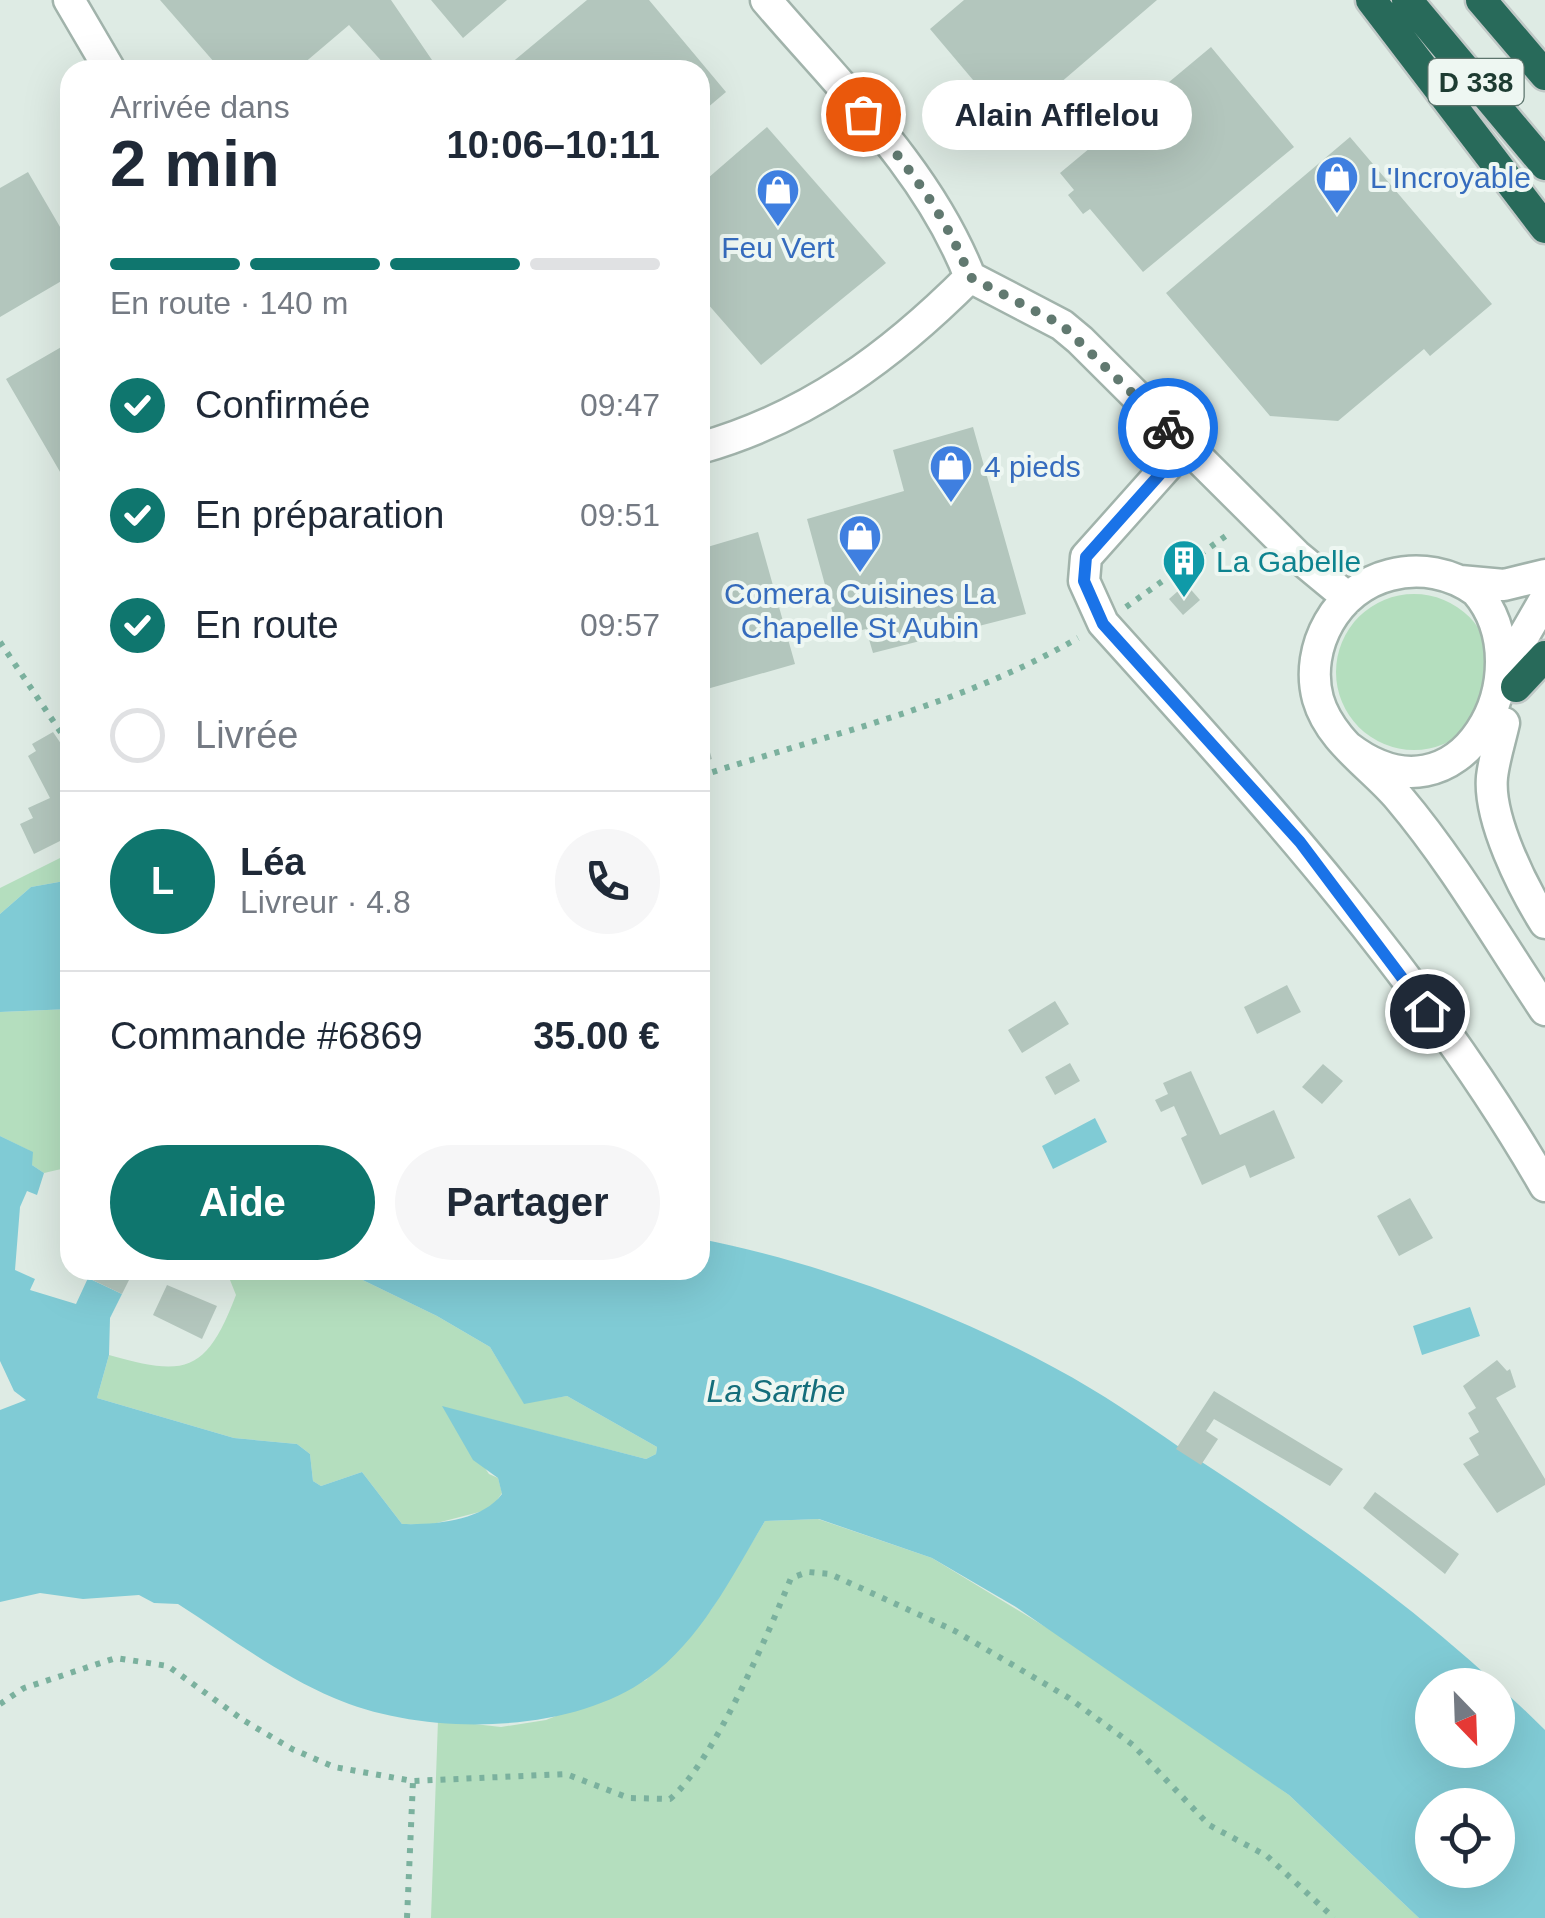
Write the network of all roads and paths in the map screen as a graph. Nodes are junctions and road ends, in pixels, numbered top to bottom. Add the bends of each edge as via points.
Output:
1 (70, 0) edge
2 (766, 0) edge
3 (1371, 0) edge
4 (1407, 0) edge
5 (1481, 0) edge
6 (104, 60) edge
7 (1545, 74) edge
8 (1545, 165) edge
9 (1545, 228) edge
10 (970, 277) junction
11 (710, 445) edge
12 (1186, 445) junction
13 (1256, 514) junction
14 (1545, 576) edge
15 (1459, 581) junction
16 (1348, 598) junction
17 (1545, 599) edge
18 (1103, 624) junction
19 (0, 642) edge
20 (1530, 653) edge
21 (1516, 687) joint
22 (1504, 720) junction
23 (60, 731) edge
24 (1348, 747) junction
25 (710, 773) edge
26 (1545, 923) edge
27 (1545, 1010) edge
28 (1545, 1186) edge
29 (0, 1704) edge
30 (413, 1781) junction
31 (407, 1918) edge
32 (1334, 1918) edge

1 - 6 street
2 - 10 street via 927,189
3 - 9 highway
4 - 8 highway, D 338
5 - 7 highway, D 338
10 - 11 street via 850,382
10 - 12 street via 1062,325
12 - 13 street
12 - 18 street via 1086,557 1084,581
13 - 16 street
13 - 18 path
14 - 15 street via 1504,585
15 - 16 street via 1400,572
15 - 20 street via 1489,602
16 - 24 street via 1325,627 1315,682 1325,717
17 - 20 street
18 - 25 path via 1037,662 923,708
18 - 28 street via 1300,842 1427,1011
19 - 23 path
20 - 21 highway
21 - 22 street
22 - 24 street via 1471,756 1424,772 1376,765
22 - 26 street via 1492,780 1497,813 1522,885
24 - 27 street via 1429,837
29 - 30 path via 24,1688 116,1658 168,1666 292,1750 334,1767
30 - 31 path
30 - 32 path via 566,1774 629,1798 670,1799 691,1782 791,1578 830,1574 955,1632 1069,1698 1133,1745 1209,1825 1267,1856

